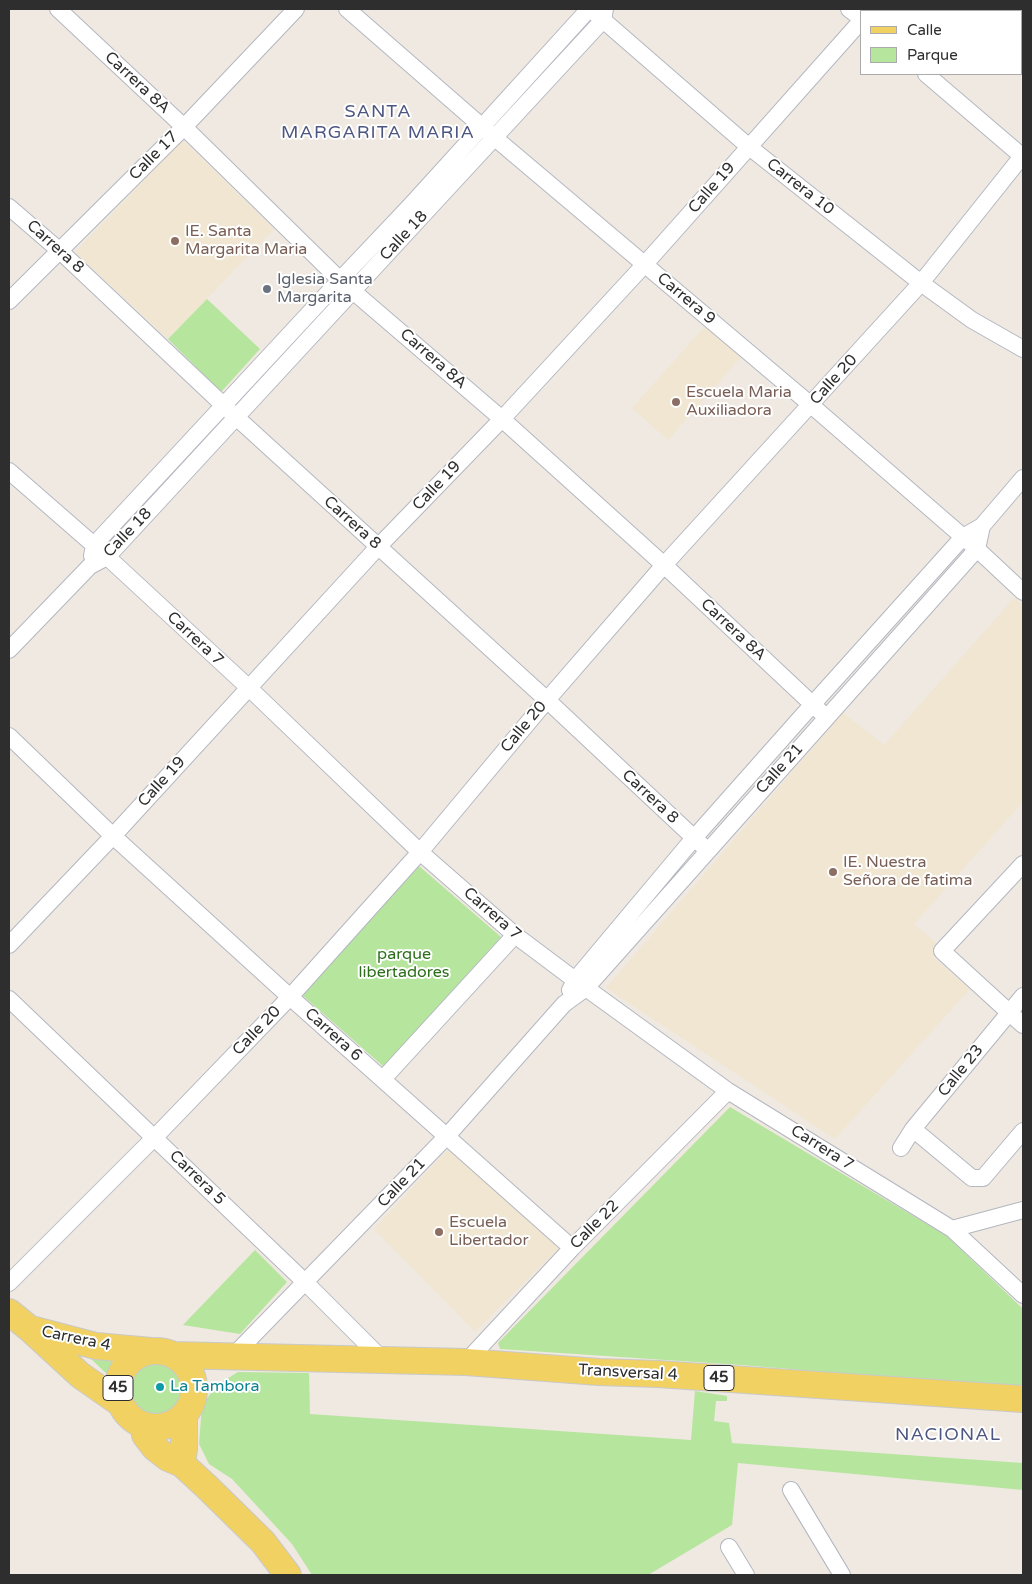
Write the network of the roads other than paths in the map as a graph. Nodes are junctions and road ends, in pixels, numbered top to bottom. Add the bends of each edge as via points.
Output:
1 (58, 9) edge
2 (296, 9) edge
3 (347, 9) edge
4 (589, 9) edge
5 (849, 9) edge
6 (604, 14) edge
7 (860, 19) edge
8 (860, 21) edge
9 (927, 75) edge
10 (482, 126) junction
11 (184, 127) junction
12 (495, 138) junction
13 (748, 146) junction
14 (1023, 156) edge
15 (9, 207) edge
16 (417, 210) junction
17 (60, 250) junction
18 (645, 264) junction
19 (340, 280) junction
20 (921, 283) junction
21 (353, 291) junction
22 (9, 301) edge
23 (280, 344) junction
24 (1023, 349) edge
25 (292, 356) junction
26 (811, 405) junction
27 (223, 406) junction
28 (236, 417) junction
29 (502, 419) junction
30 (9, 471) edge
31 (156, 478) junction
32 (1023, 478) edge
33 (169, 490) junction
34 (982, 526) junction
35 (963, 537) junction
36 (94, 545) junction
37 (378, 547) junction
38 (977, 549) junction
39 (107, 557) junction
40 (664, 565) junction
41 (90, 566) junction
42 (1023, 592) edge
43 (9, 650) edge
44 (248, 688) junction
45 (547, 700) junction
46 (812, 705) junction
47 (826, 717) junction
48 (9, 736) edge
49 (113, 836) junction
50 (694, 838) junction
51 (707, 850) junction
52 (420, 852) junction
53 (1023, 864) edge
54 (515, 935) junction
55 (9, 945) edge
56 (580, 984) junction
57 (1023, 996) edge
58 (290, 997) junction
59 (9, 999) edge
60 (1009, 1012) junction
61 (1023, 1024) edge
62 (383, 1079) junction
63 (728, 1091) junction
64 (913, 1129) junction
65 (1023, 1131) edge
66 (447, 1136) junction
67 (154, 1137) junction
68 (901, 1148) dead end
69 (1023, 1210) edge
70 (952, 1229) junction
71 (572, 1248) junction
72 (306, 1282) junction
73 (9, 1283) edge
74 (1023, 1295) edge
75 (9, 1312) edge
76 (30, 1329) junction
77 (163, 1353) junction
78 (233, 1356) junction
79 (383, 1360) junction
80 (466, 1362) junction
81 (1023, 1400) edge
82 (120, 1403) junction
83 (188, 1407) junction
84 (144, 1426) junction
85 (182, 1464) junction
86 (791, 1490) dead end
87 (729, 1547) dead end
88 (288, 1575) edge
89 (746, 1575) edge
90 (842, 1575) edge

1 - 11 street, Carrera 8A
2 - 11 street, Calle 17
3 - 10 street, Carrera 9
4 - 6 street, Carrera 10
4 - 10 street, Calle 18
5 - 7 street
6 - 12 street, Calle 18
6 - 13 street, Carrera 10
8 - 13 street, Calle 19
9 - 14 street
10 - 12 street, Carrera 9
10 - 16 street, Calle 18
11 - 17 street, Calle 17
11 - 19 street, Carrera 8A
12 - 16 street, Calle 18
12 - 18 street, Carrera 9
13 - 18 street, Calle 19
13 - 20 street, Carrera 10
14 - 20 street, Calle 20
15 - 17 street, Carrera 8
16 - 19 street, Calle 18
16 - 21 street, Calle 18
17 - 22 street, Calle 17
17 - 27 street, Carrera 8
18 - 26 street, Carrera 9
18 - 29 street, Calle 19
19 - 21 street, Carrera 8A
19 - 23 street, Calle 18
20 - 24 street, Carrera 10 via 972,320
20 - 26 street, Calle 20
21 - 25 street, Calle 18
21 - 29 street, Carrera 8A
23 - 25 street
23 - 27 street, Calle 18
25 - 28 street, Calle 18
26 - 35 street, Carrera 9
26 - 40 street, Calle 20
27 - 28 street, Carrera 8
27 - 31 street, Calle 18
28 - 33 street, Calle 18
28 - 37 street, Carrera 8
29 - 37 street, Calle 19
29 - 40 street, Carrera 8A
30 - 36 street, Carrera 7
31 - 33 street
31 - 36 street, Calle 18
32 - 34 street, Calle 21
33 - 39 street, Calle 18
34 - 35 street, Calle 21
34 - 38 street, Calle 21
35 - 38 street, Carrera 9
35 - 46 street, Calle 21
36 - 39 street, Carrera 7
36 - 41 street, Calle 18
37 - 44 street, Calle 19
37 - 45 street, Carrera 8
38 - 42 street, Carrera 9
38 - 47 street, Calle 21
39 - 41 street, Calle 18
39 - 44 street, Carrera 7
40 - 45 street, Calle 20
40 - 46 street, Carrera 8A
41 - 43 street, Calle 18
44 - 49 street, Calle 19
44 - 52 street, Carrera 7
45 - 50 street, Carrera 8
45 - 52 street, Calle 20
46 - 47 street, Carrera 8A
46 - 50 street, Calle 21
47 - 51 street, Calle 21
48 - 49 street, Carrera 6
49 - 55 street, Calle 19
49 - 58 street, Carrera 6
50 - 51 street, Carrera 8
50 - 56 street, Calle 21
51 - 56 street, Calle 21
52 - 54 street, Carrera 7
52 - 58 street, Calle 20
53 - 60 street via 942,952
54 - 56 street, Carrera 7
54 - 62 street
56 - 63 street, Carrera 7
56 - 66 street, Calle 21
57 - 60 street, Calle 23
58 - 62 street, Carrera 6
58 - 67 street, Calle 20
59 - 67 street, Carrera 5
60 - 61 street
60 - 64 street, Calle 23
62 - 66 street, Carrera 6
63 - 70 street, Carrera 7
63 - 71 street, Calle 22
64 - 65 street via 972,1178 983,1178
64 - 68 street, Calle 23
66 - 71 street, Carrera 6
66 - 72 street, Calle 21
67 - 72 street, Carrera 5
67 - 73 street, Calle 20
69 - 70 street
70 - 74 street, Carrera 7
71 - 80 street, Calle 22
72 - 78 street, Calle 21
72 - 79 street, Carrera 5
75 - 76 main road, Carrera 4 / 45
76 - 77 main road, Carrera 4 / 45 via 96,1346
76 - 82 main road, Carrera 4 / 45 via 80,1374
77 - 78 main road, 45
77 - 82 main road, 45 via 140,1353 130,1360 118,1380
77 - 83 main road via 186,1366 191,1373 193,1381
78 - 79 main road, Transversal 4 / 45
78 - 83 main road via 211,1374
79 - 80 main road, Transversal 4 / 45
80 - 81 main road, Transversal 4 / 45
82 - 84 main road, 45 via 129,1417
83 - 84 main road via 175,1422 154,1428
83 - 85 main road
84 - 85 main road via 155,1448
85 - 88 main road via 263,1542
86 - 90 street
87 - 89 street

